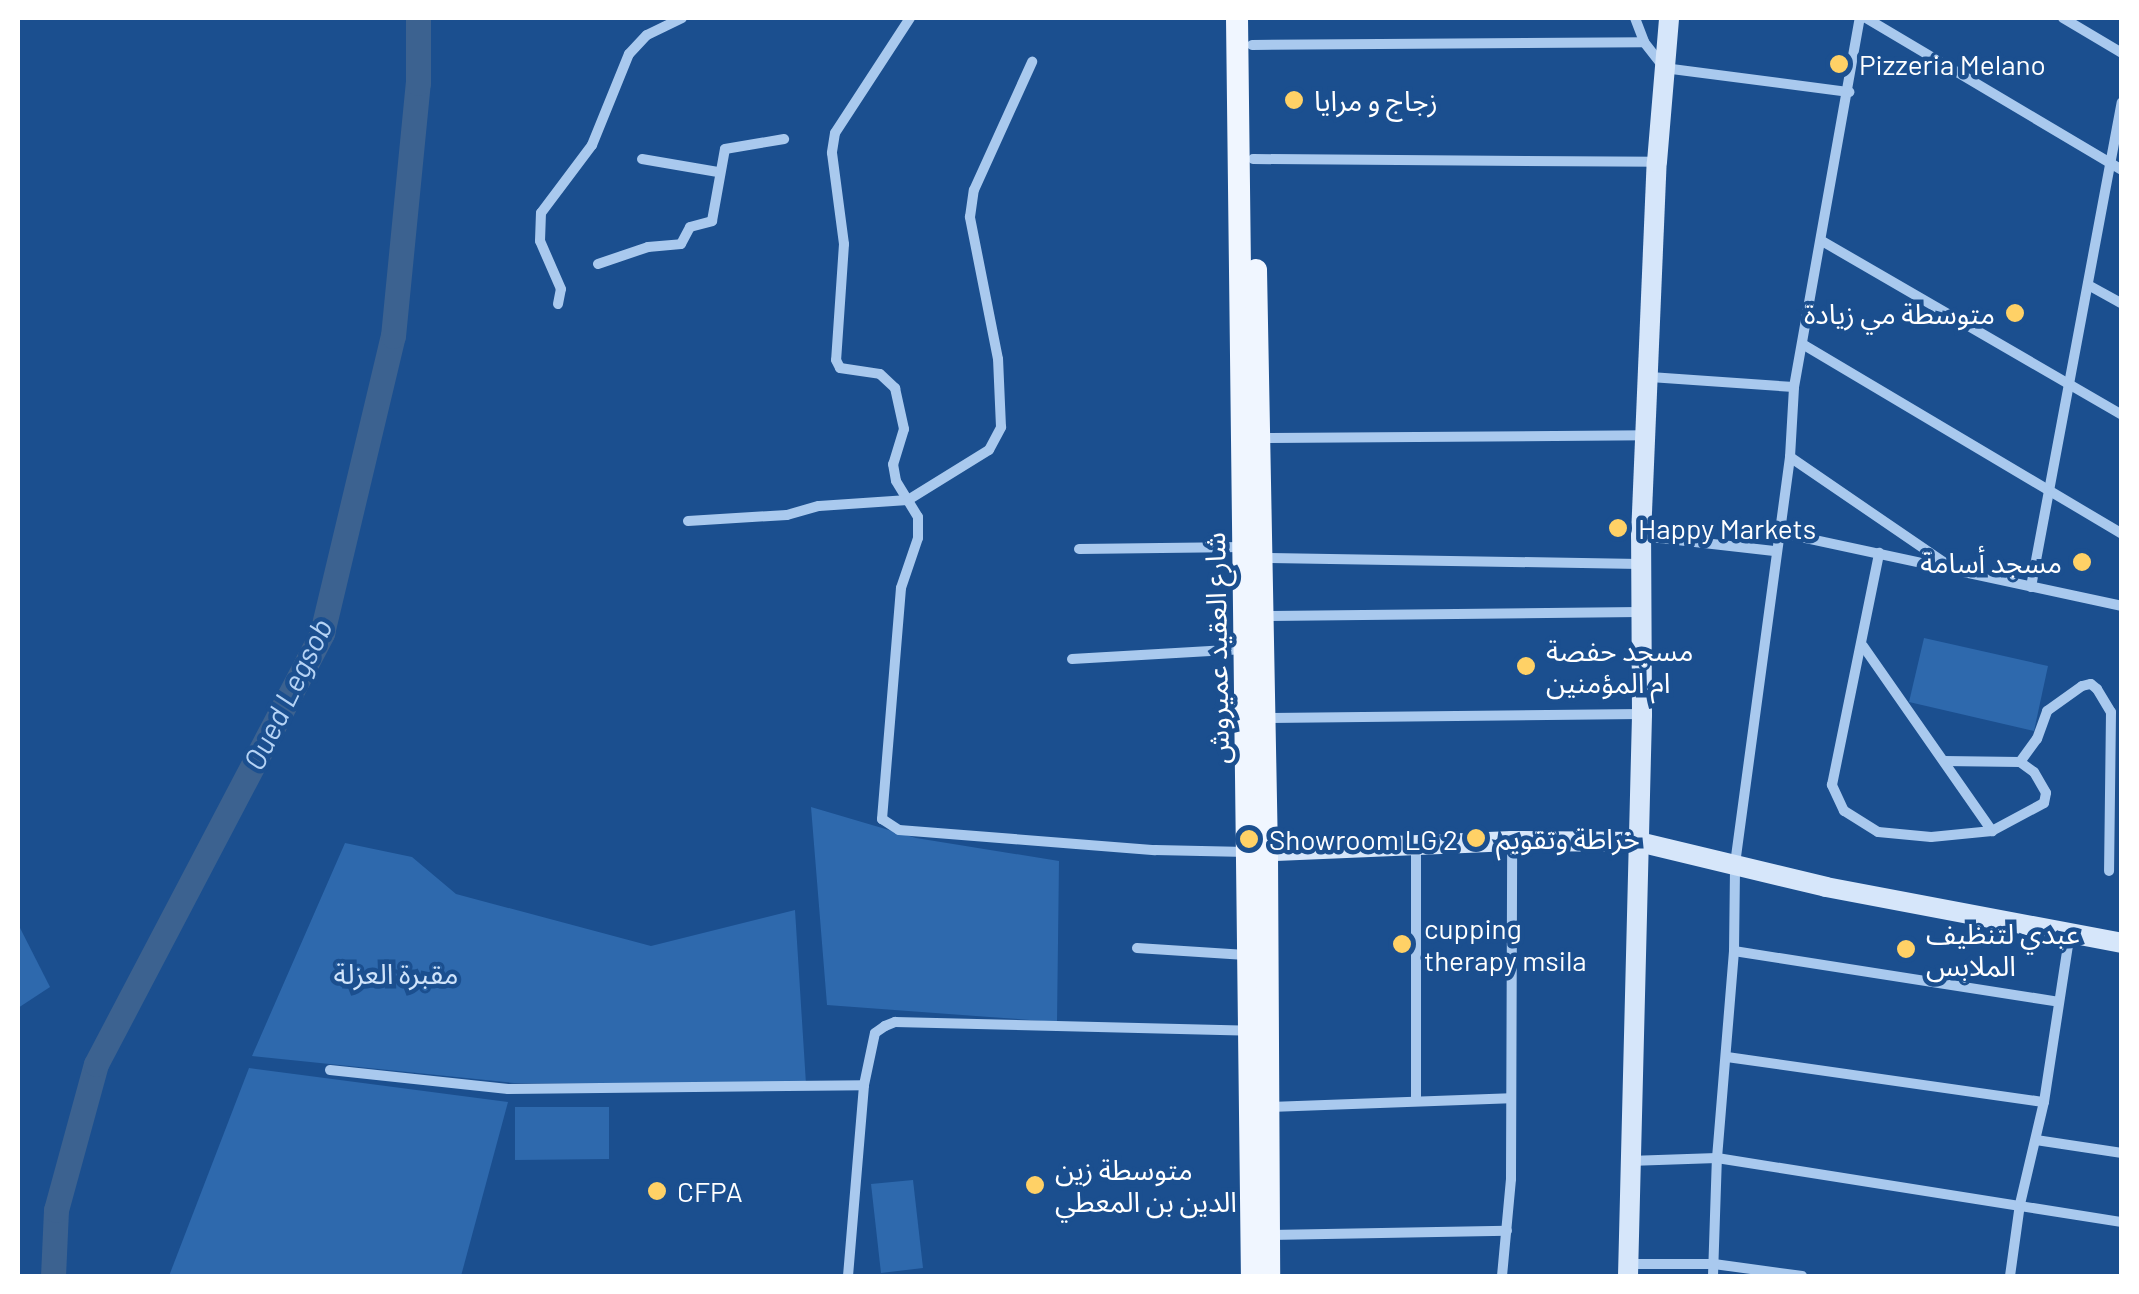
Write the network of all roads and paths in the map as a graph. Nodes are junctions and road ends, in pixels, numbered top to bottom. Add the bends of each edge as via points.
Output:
1 (682, 18) edge
2 (910, 18) edge
3 (1237, 18) edge
4 (1253, 18) edge
5 (1635, 18) edge
6 (1669, 18) edge
7 (1863, 18) edge
8 (2063, 18) edge
9 (1644, 42) junction
10 (1252, 46) junction
11 (2122, 54) edge
12 (1032, 62) dead end
13 (1664, 68) junction
14 (1848, 92) junction
15 (2122, 102) edge
16 (784, 139) dead end
17 (642, 159) dead end
18 (1253, 159) junction
19 (1657, 162) junction
20 (2116, 168) edge
21 (718, 172) junction
22 (1822, 241) junction
23 (598, 264) dead end
24 (2090, 286) junction
25 (558, 304) dead end
26 (2122, 304) edge
27 (1804, 345) junction
28 (1650, 377) junction
29 (2070, 385) junction
30 (1794, 387) junction
31 (2122, 415) edge
32 (1646, 435) junction
33 (1260, 438) junction
34 (1790, 457) junction
35 (2049, 492) junction
36 (908, 500) junction
37 (688, 521) dead end
38 (1777, 532) junction
39 (2122, 534) edge
40 (1641, 536) junction
41 (1079, 548) dead end
42 (1774, 551) junction
43 (1253, 552) junction
44 (1879, 552) junction
45 (1642, 564) junction
46 (1958, 571) junction
47 (2032, 588) junction
48 (2122, 606) edge
49 (1640, 612) junction
50 (1264, 616) junction
51 (1863, 646) junction
52 (1246, 649) junction
53 (1072, 659) dead end
54 (1642, 714) junction
55 (1266, 718) junction
56 (1944, 761) junction
57 (2020, 762) junction
58 (1992, 831) junction
59 (1512, 841) junction
60 (1639, 842) junction
61 (1416, 846) junction
62 (1258, 852) junction
63 (1735, 864) junction
64 (2109, 871) dead end
65 (2070, 931) junction
66 (2122, 943) edge
67 (1137, 948) dead end
68 (1734, 951) junction
69 (1246, 955) junction
70 (2059, 1002) junction
71 (1257, 1032) junction
72 (1727, 1057) junction
73 (330, 1070) dead end
74 (864, 1085) junction
75 (1510, 1098) junction
76 (1416, 1100) junction
77 (2044, 1102) junction
78 (1268, 1107) junction
79 (2036, 1140) junction
80 (2122, 1152) edge
81 (1717, 1158) junction
82 (1628, 1160) junction
83 (2020, 1204) junction
84 (2122, 1222) edge
85 (1507, 1232) junction
86 (1269, 1235) junction
87 (1628, 1270) edge
88 (1713, 1270) edge
89 (848, 1276) edge
90 (1252, 1276) edge
91 (1269, 1276) edge
92 (1502, 1276) edge
93 (1802, 1276) edge
94 (2010, 1276) edge

1 - 25 street via 646,35 629,54 592,144 542,213 540,240 561,288
2 - 36 street via 834,133 832,154 844,244 837,364 880,374 894,388 904,429 893,464
3 - 43 main road, شارع العقيد عميروش
4 - 10 main road, شارع العقيد عميروش
5 - 9 street
6 - 13 street
7 - 14 street
7 - 20 street
8 - 11 street
9 - 10 street
9 - 13 street
10 - 18 main road, شارع العقيد عميروش
12 - 36 street via 974,190 970,216 994,334 1001,427 989,450
13 - 14 street
13 - 19 street
14 - 22 street
15 - 20 street
16 - 21 street via 725,149
17 - 21 street
18 - 19 street
18 - 33 main road, شارع العقيد عميروش
19 - 28 street
20 - 24 street
21 - 23 street via 710,222 690,226 678,246 648,247
22 - 27 street
22 - 29 street
24 - 26 street
24 - 29 street
27 - 30 street
27 - 35 street
28 - 30 street
28 - 32 street
29 - 31 street
29 - 35 street
30 - 34 street
32 - 33 street
32 - 40 street
33 - 43 main road, شارع العقيد عميروش
34 - 38 street
34 - 46 street
35 - 39 street
35 - 47 street
36 - 37 street
36 - 62 street via 918,517 918,538 901,588 883,822 899,830
38 - 42 street
38 - 44 street
40 - 42 street
40 - 45 street
41 - 43 street
42 - 63 street
43 - 45 street
43 - 50 main road, شارع العقيد عميروش
43 - 52 main road, شارع العقيد عميروش
44 - 46 street
44 - 51 street
45 - 49 street
46 - 47 street
47 - 48 street
49 - 50 street
49 - 54 street
50 - 55 main road, شارع العقيد عميروش
51 - 56 street
51 - 58 street via 1832,785 1844,810 1878,832 1898,835
52 - 53 street
52 - 62 main road, شارع العقيد عميروش
54 - 55 street
54 - 60 street
55 - 62 main road, شارع العقيد عميروش
56 - 57 street
56 - 58 street
57 - 58 street via 2034,772 2046,799
57 - 64 street via 2058,702 2091,684 2108,702
59 - 60 street
59 - 61 street
59 - 75 street
60 - 63 street
60 - 82 street
61 - 62 street
61 - 76 street
62 - 69 main road, شارع العقيد عميروش
62 - 71 main road, شارع العقيد عميروش
63 - 65 street
63 - 68 street
65 - 66 street
65 - 70 street
67 - 69 street
68 - 70 street
68 - 72 street
69 - 71 main road, شارع العقيد عميروش
70 - 77 street
71 - 74 street via 894,1022 874,1033
71 - 78 main road, شارع العقيد عميروش
71 - 90 main road, شارع العقيد عميروش
72 - 77 street
72 - 81 street
73 - 74 street via 508,1089
74 - 89 street
75 - 76 street
75 - 85 street
76 - 78 street
77 - 79 street
78 - 86 main road, شارع العقيد عميروش
79 - 80 street
79 - 83 street
81 - 82 street
81 - 83 street
81 - 88 street
82 - 87 street
83 - 84 street
83 - 94 street
85 - 86 street
85 - 92 street
86 - 91 main road, شارع العقيد عميروش
87 - 88 street
88 - 93 street

